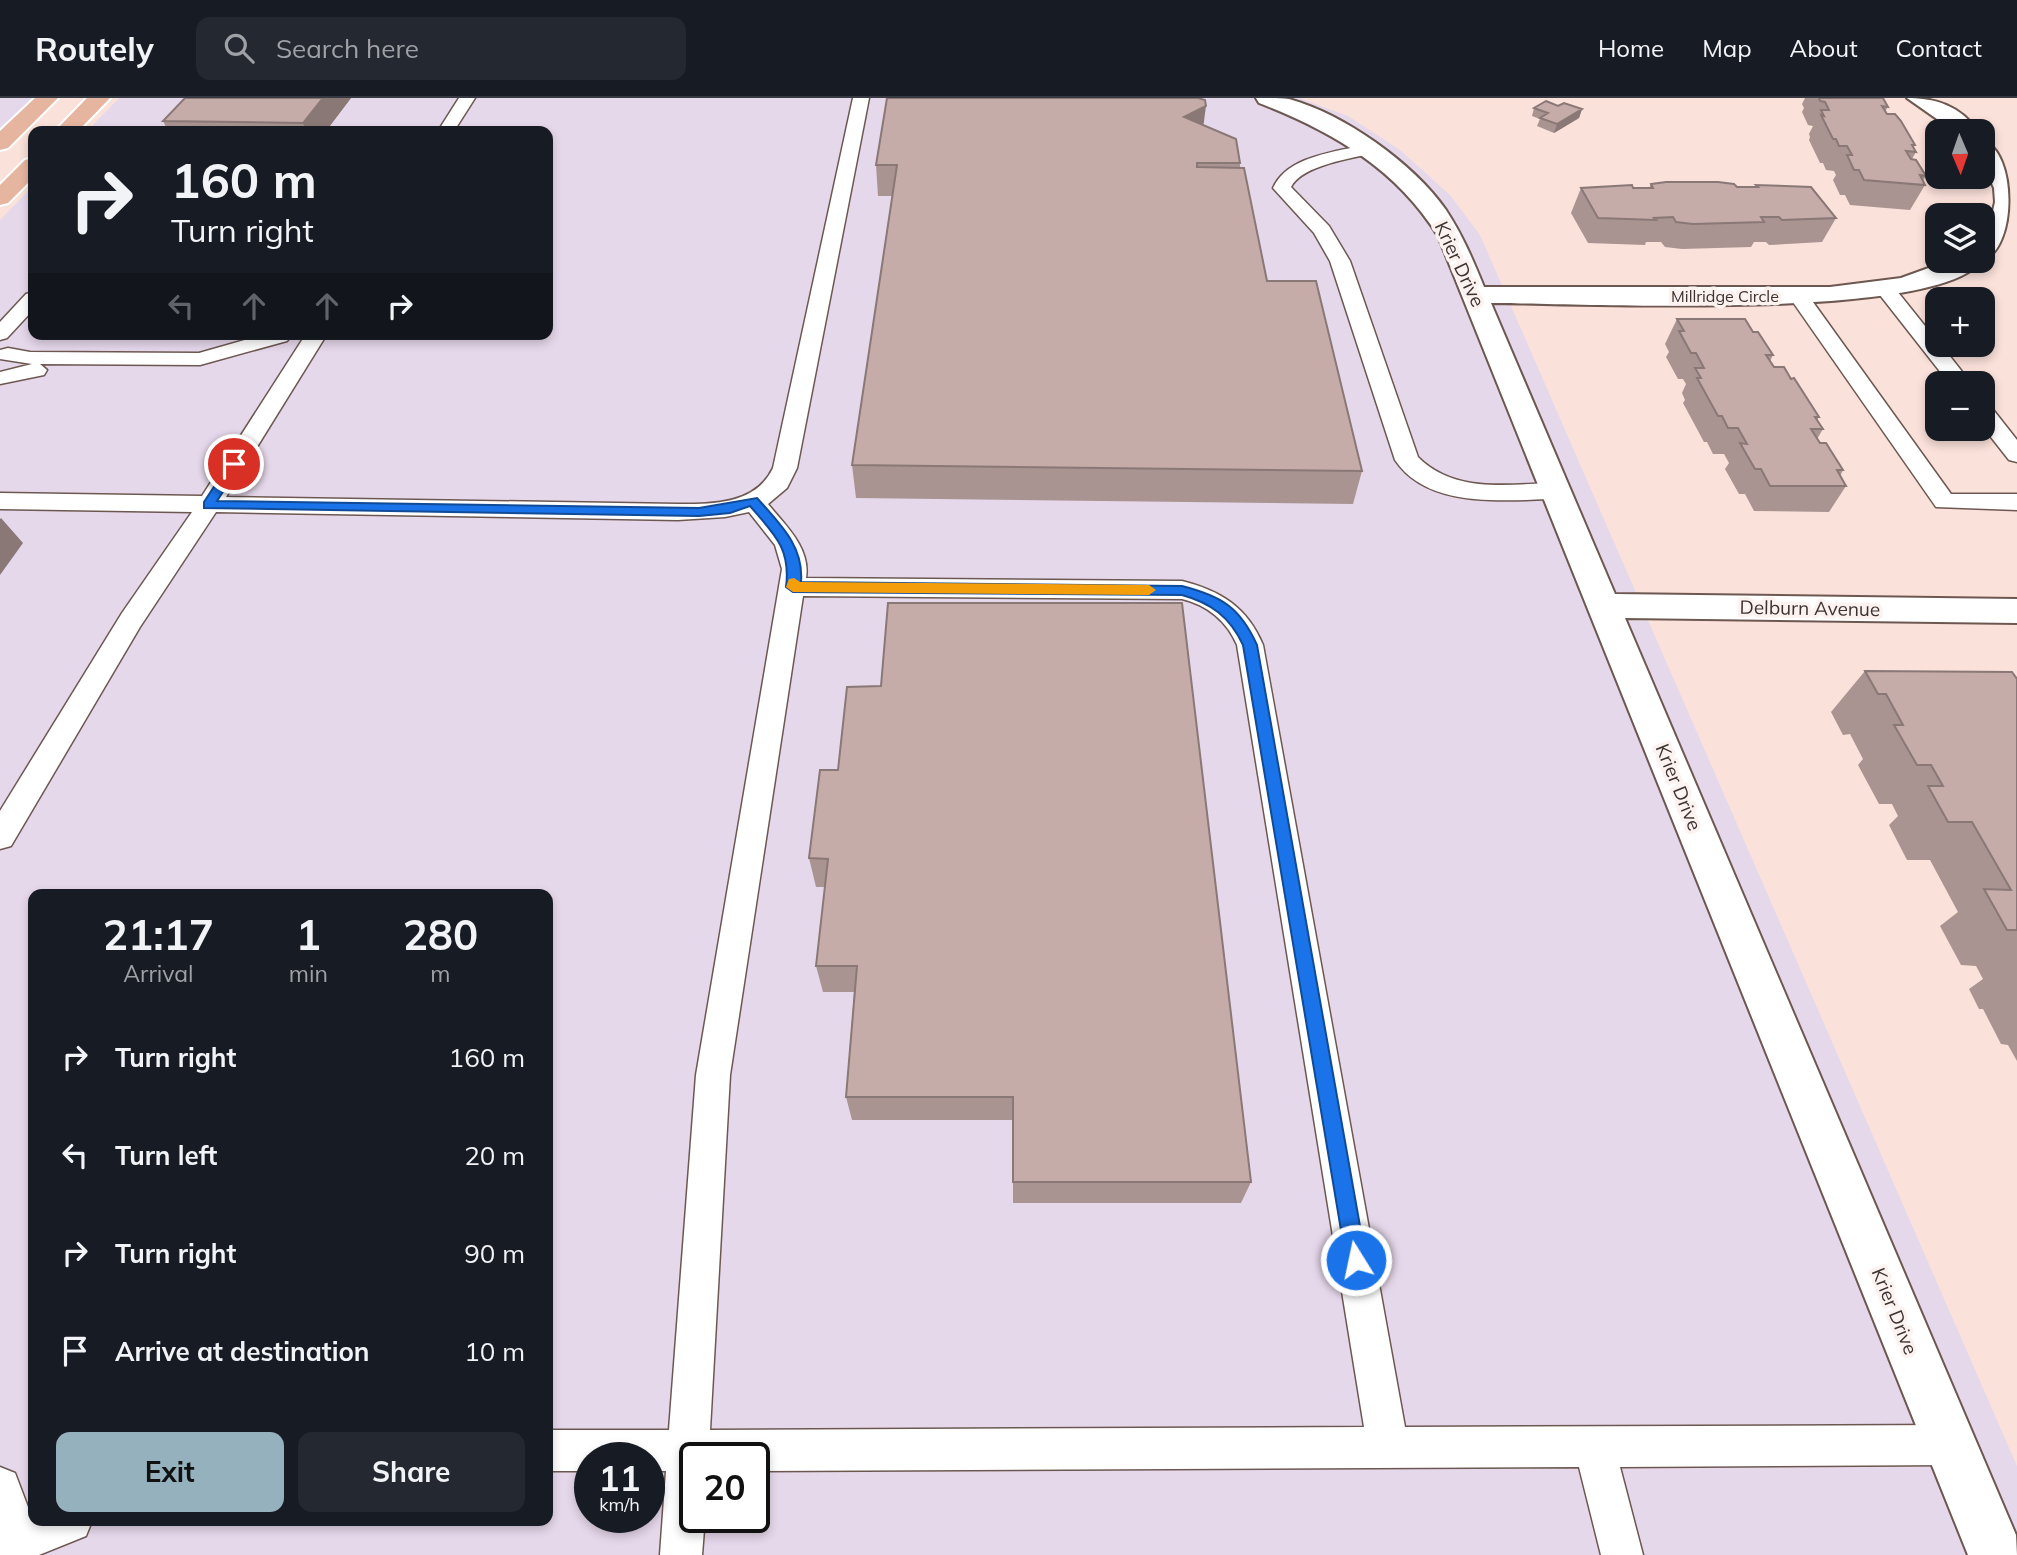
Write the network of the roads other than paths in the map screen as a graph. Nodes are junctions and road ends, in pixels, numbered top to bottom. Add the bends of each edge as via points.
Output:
1 (47, 98) edge
2 (99, 98) edge
3 (467, 98) edge
4 (861, 98) edge
5 (1918, 98) edge
6 (1296, 102) edge
7 (1954, 119) edge
8 (71, 126) edge
9 (449, 126) edge
10 (0, 143) edge
11 (1368, 149) junction
12 (1995, 166) edge
13 (28, 170) edge
14 (0, 198) edge
15 (1995, 242) edge
16 (1938, 273) edge
17 (1886, 290) junction
18 (1476, 295) junction
19 (1798, 295) junction
20 (28, 306) edge
21 (28, 322) edge
22 (279, 340) edge
23 (313, 340) edge
24 (4, 344) edge
25 (1950, 371) edge
26 (0, 378) edge
27 (1995, 427) edge
28 (2017, 455) edge
29 (1556, 491) junction
30 (0, 501) edge
31 (753, 501) junction
32 (2017, 502) edge
33 (208, 505) junction
34 (793, 587) junction
35 (1604, 606) junction
36 (2017, 611) edge
37 (0, 837) edge
38 (690, 1442) edge
39 (1594, 1445) junction
40 (1951, 1445) junction
41 (1388, 1447) junction
42 (679, 1450) edge
43 (770, 1450) edge
44 (553, 1451) edge
45 (0, 1488) edge
46 (61, 1526) edge
47 (683, 1533) edge
48 (16, 1549) edge
49 (681, 1555) edge
50 (1622, 1555) edge
51 (1996, 1555) edge

1 - 10 main road
2 - 8 main road
3 - 9 lane
4 - 31 lane via 785,468 778,483
5 - 7 street
6 - 11 street, Krier Drive
11 - 18 street, Krier Drive via 1405,178 1441,219
11 - 29 lane via 1300,168 1286,177 1282,188 1322,230 1340,261 1407,460 1424,478 1449,487
12 - 15 street via 2012,194 2013,213 2006,232
13 - 14 main road
16 - 17 street, Millridge Circle
17 - 19 street, Millridge Circle
17 - 25 lane
18 - 19 street, Millridge Circle
18 - 29 street, Krier Drive
19 - 32 lane via 1944,502
20 - 24 lane
21 - 24 lane
22 - 24 lane via 273,351 261,358 200,359 30,358
23 - 33 lane
24 - 26 lane via 18,362 36,370
27 - 28 lane
29 - 35 street, Krier Drive
30 - 33 lane
31 - 33 lane via 699,512
31 - 34 lane via 791,549
33 - 37 lane via 131,620
34 - 38 lane via 718,1033
34 - 41 lane via 1182,590 1215,601 1242,626 1250,645
35 - 36 street, Delburn Avenue
35 - 40 street, Krier Drive
39 - 40 lane
39 - 41 lane
39 - 50 lane
40 - 51 street, Krier Drive
41 - 43 lane
42 - 44 lane
45 - 48 lane
46 - 48 lane
47 - 49 lane

